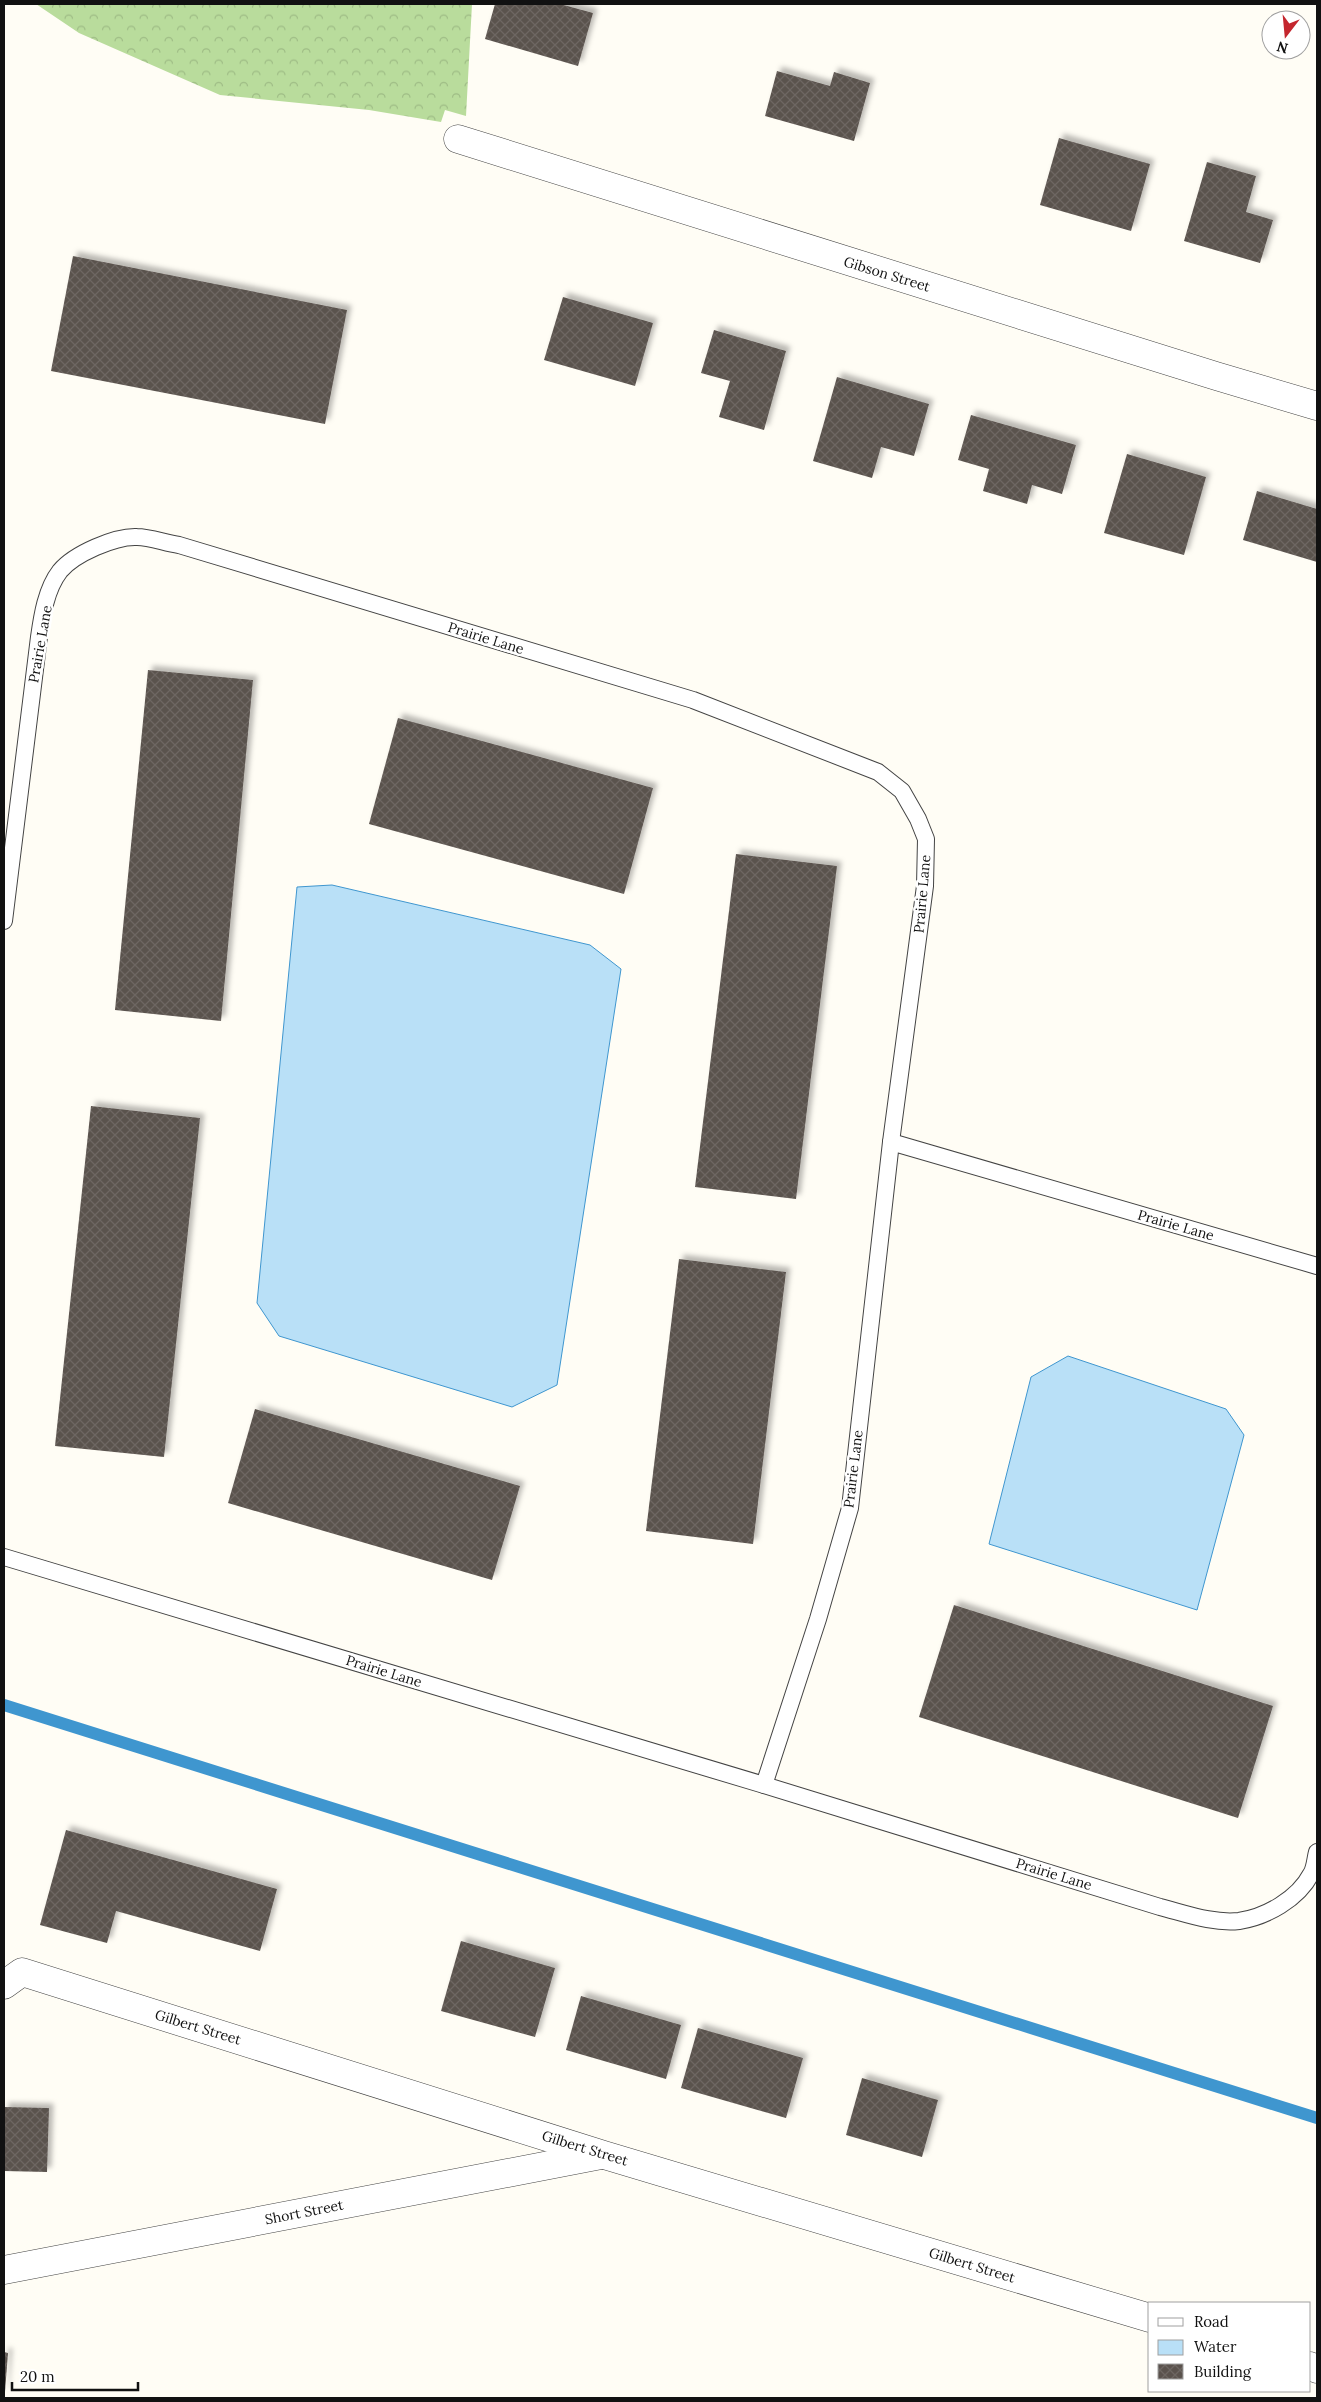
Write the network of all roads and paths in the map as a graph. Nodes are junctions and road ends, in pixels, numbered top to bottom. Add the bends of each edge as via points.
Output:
1 (458, 139) dead end
2 (1317, 406) edge
3 (4, 921) edge
4 (891, 1142) junction
5 (1317, 1266) edge
6 (4, 1557) edge
7 (764, 1785) junction
8 (1317, 1852) edge
9 (13, 1978) edge
10 (604, 2154) junction
11 (4, 2270) edge
12 (1148, 2317) edge

1 - 2 street, Gibson Street
3 - 4 lane, Prairie Lane via 39,638 50,592 60,571 105,542 136,537 178,545 693,700 878,772 902,791 926,839 925,886
4 - 5 lane, Prairie Lane
4 - 7 lane, Prairie Lane via 850,1508
6 - 7 lane, Prairie Lane
7 - 8 lane, Prairie Lane via 1160,1907 1214,1920 1238,1921 1261,1915 1292,1898 1311,1874
9 - 10 street, Gilbert Street
10 - 11 street, Short Street
10 - 12 street, Gilbert Street

